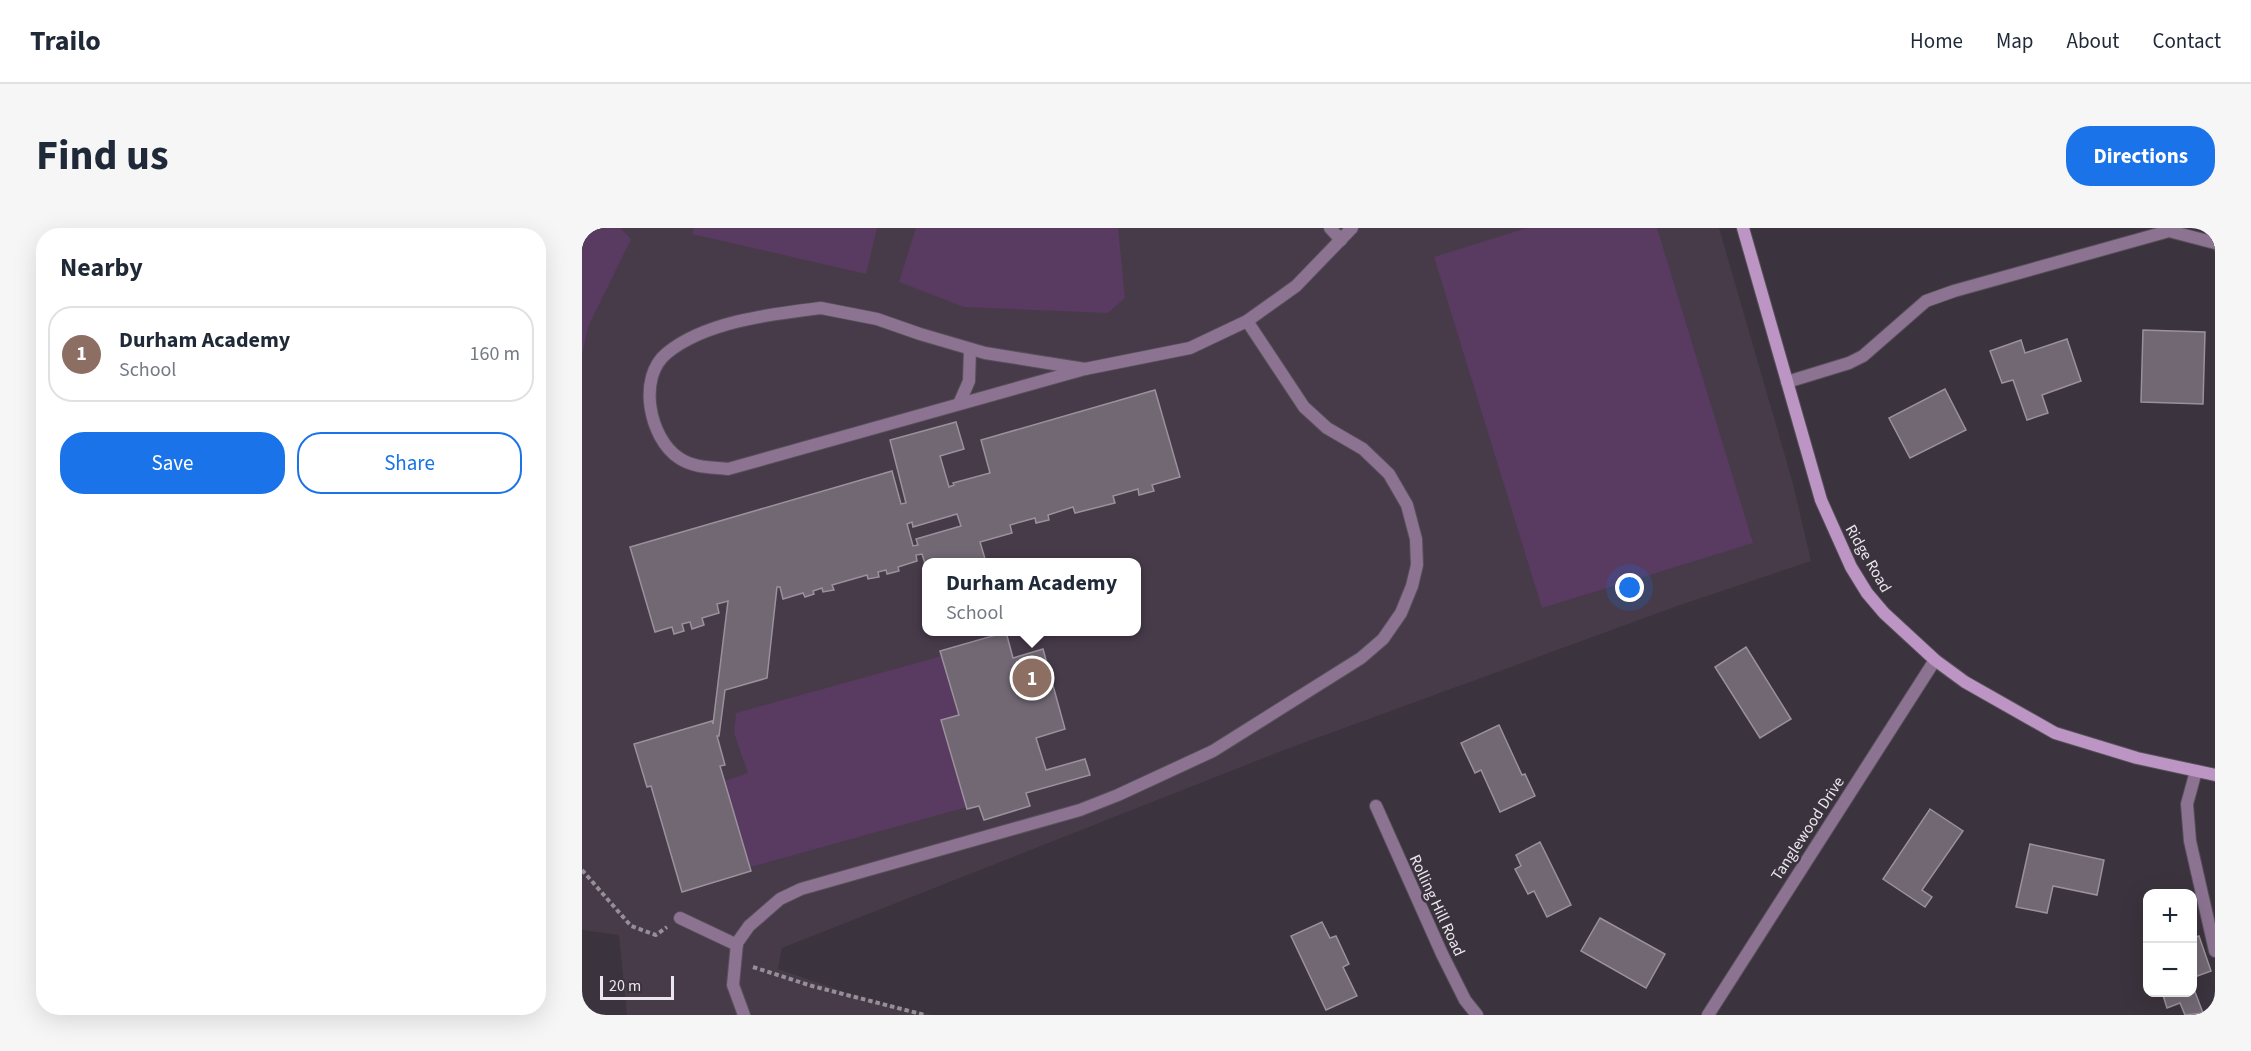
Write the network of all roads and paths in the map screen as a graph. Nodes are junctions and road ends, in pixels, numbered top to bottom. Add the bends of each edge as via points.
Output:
1 (1330, 228) edge
2 (1352, 228) edge
3 (1743, 228) edge
4 (1341, 240) junction
5 (2215, 243) edge
6 (1247, 321) junction
7 (970, 349) junction
8 (1085, 369) junction
9 (1787, 382) junction
10 (958, 404) junction
11 (1935, 660) junction
12 (2196, 771) junction
13 (2215, 775) edge
14 (1376, 806) dead end
15 (582, 870) edge
16 (680, 918) joint
17 (736, 947) junction
18 (2215, 951) edge
19 (744, 1015) edge
20 (925, 1015) edge
21 (1477, 1015) edge
22 (1708, 1015) edge

1 - 4 street
2 - 4 street
3 - 9 street, Ridge Road
4 - 6 street via 1296,286
5 - 9 street via 2169,231 1954,291 1926,301 1863,356
6 - 8 street via 1190,348
6 - 17 street via 1304,407 1327,429 1363,449 1389,474 1407,505 1416,539 1417,565 1401,613 1383,639 1361,658 1213,751 1080,810 801,889 780,899 749,926
7 - 8 street
7 - 10 street via 969,381
7 - 10 street via 877,319 821,308 777,314 695,335 666,354 650,387 651,413 659,437 678,458 696,466 728,468
8 - 10 street
9 - 11 street, Ridge Road via 1821,500 1851,567 1884,613
11 - 12 street, Ridge Road via 1965,682 2055,733
11 - 22 street, Tanglewood Drive
12 - 13 street, Ridge Road
12 - 18 street via 2187,804 2190,841
14 - 21 street, Rolling Hill Road via 1442,954
15 - 16 path via 631,926 656,935
16 - 17 street
17 - 19 street via 733,985
17 - 20 path via 754,968

